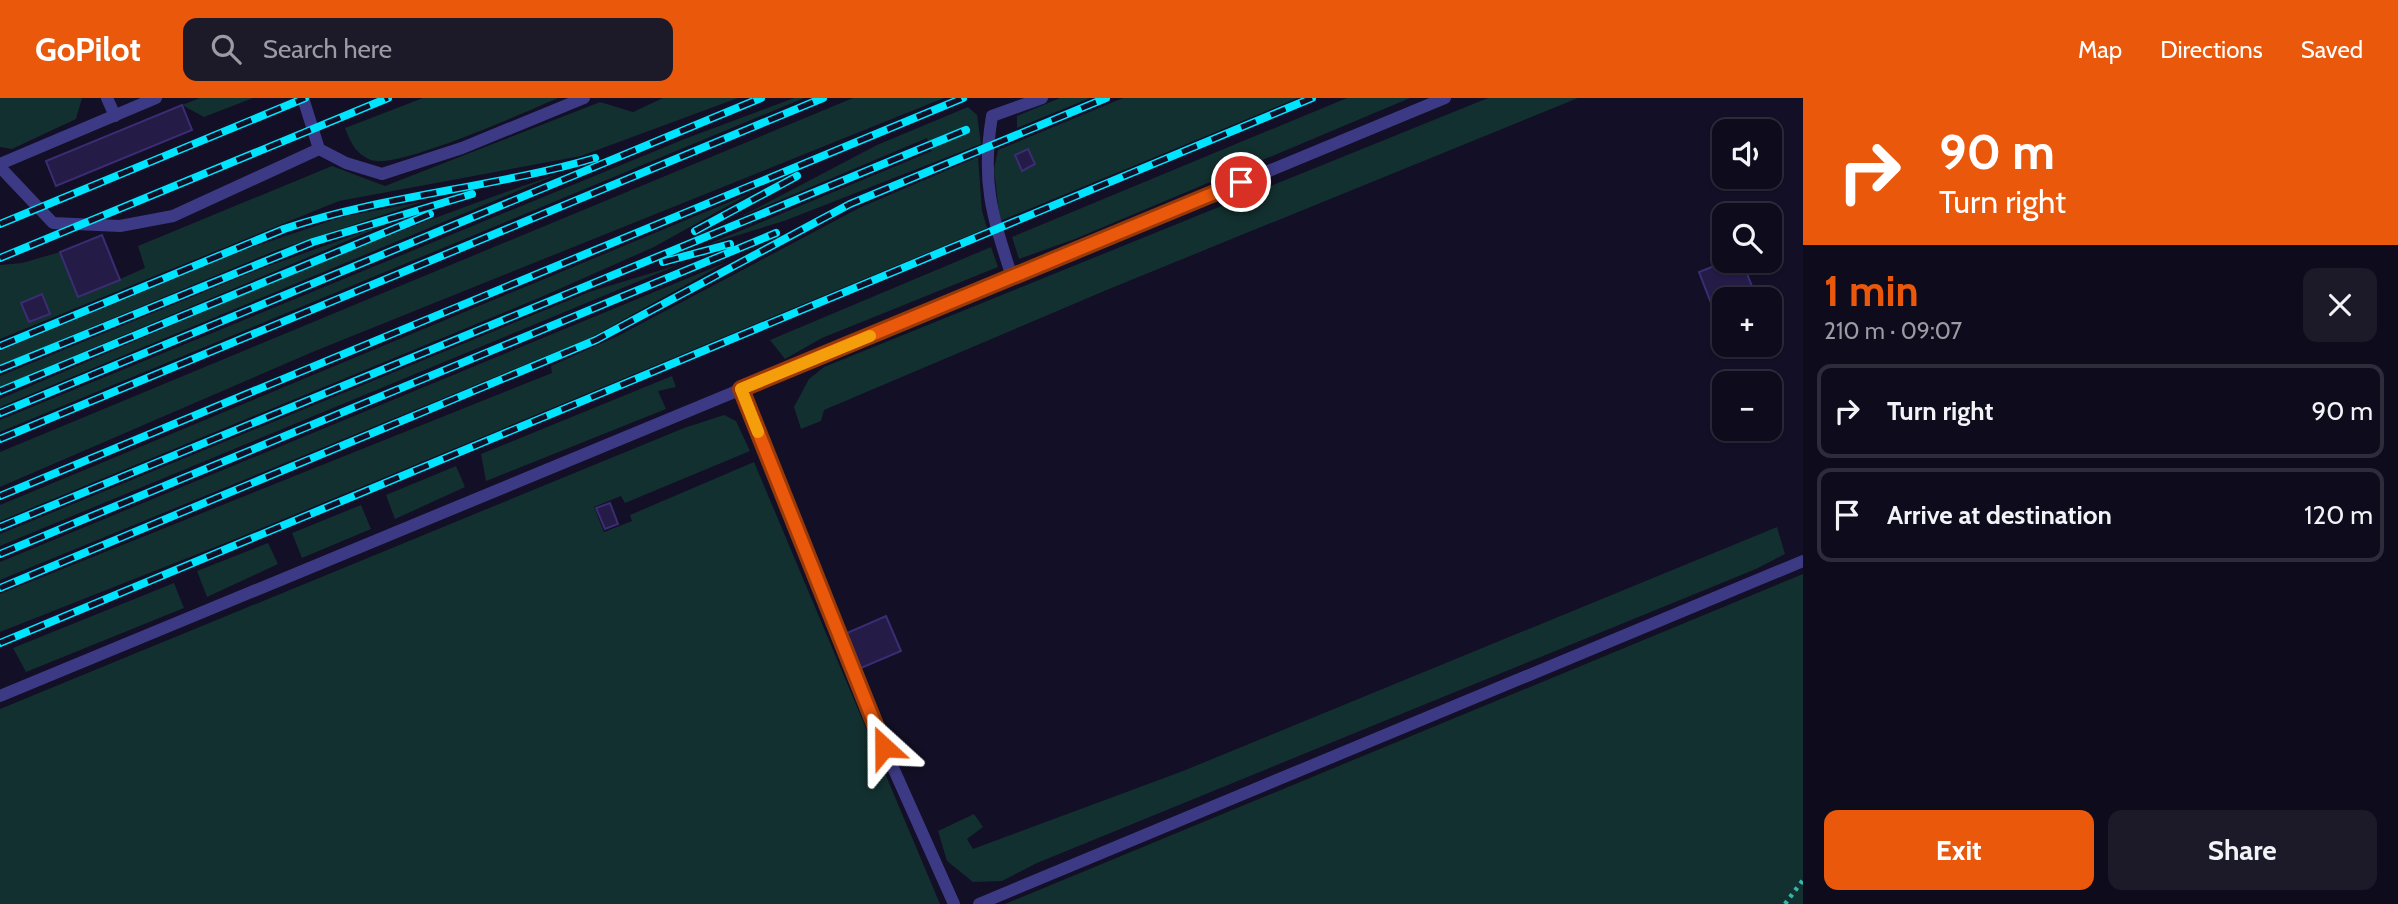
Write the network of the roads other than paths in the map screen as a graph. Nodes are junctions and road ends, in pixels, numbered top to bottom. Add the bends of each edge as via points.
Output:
1 (107, 98) edge
2 (156, 98) edge
3 (303, 98) edge
4 (584, 98) edge
5 (1042, 98) edge
6 (1445, 98) edge
7 (115, 116) junction
8 (319, 149) junction
9 (0, 166) edge
10 (1012, 277) junction
11 (741, 389) junction
12 (1803, 561) edge
13 (0, 696) edge
14 (954, 904) edge
15 (979, 904) edge

1 - 7 lane
2 - 7 lane
3 - 8 lane
4 - 8 lane via 462,148 382,174
5 - 10 lane via 992,116 985,157 992,217
6 - 10 lane
7 - 9 lane
8 - 9 lane via 173,216 120,226 53,223
10 - 11 lane
11 - 13 lane
11 - 14 lane via 874,725
12 - 15 lane

